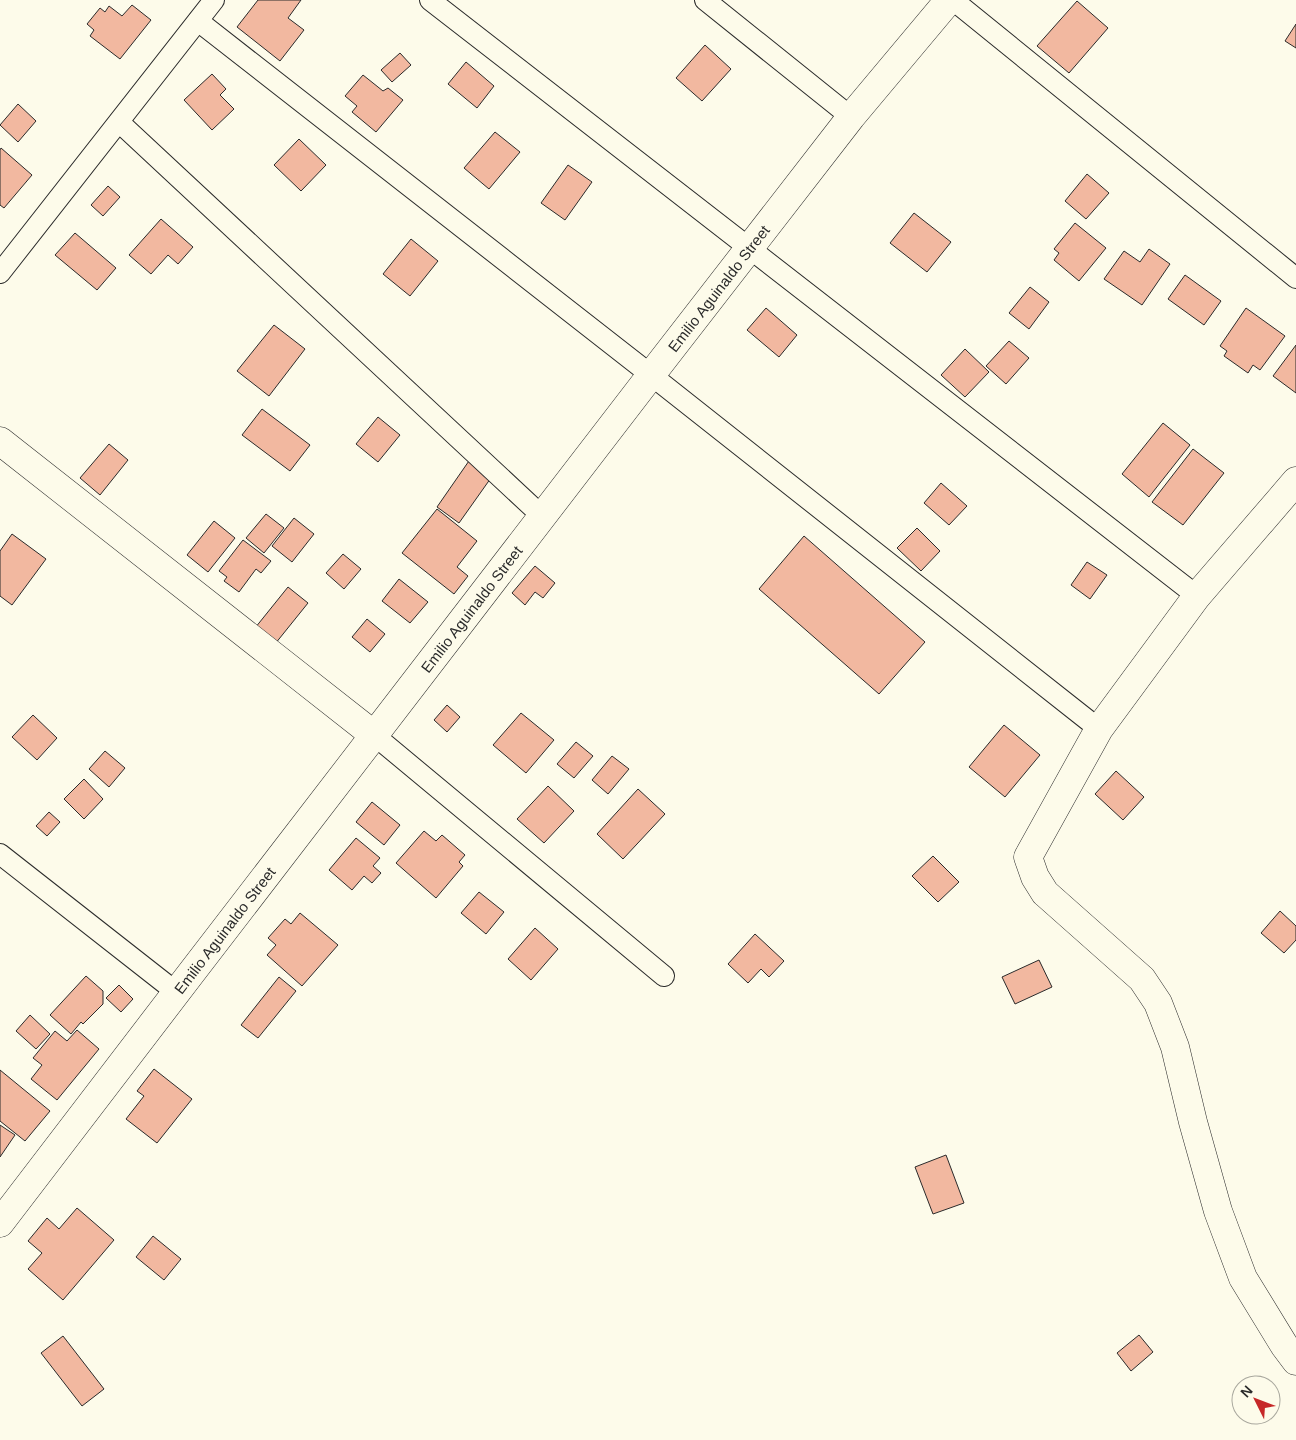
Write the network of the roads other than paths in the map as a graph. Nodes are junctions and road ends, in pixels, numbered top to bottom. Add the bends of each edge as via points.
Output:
1 (214, 0) edge
2 (430, 0) edge
3 (705, 0) edge
4 (949, 0) edge
5 (953, 0) edge
6 (198, 21) junction
7 (851, 117) junction
8 (119, 122) junction
9 (749, 249) junction
10 (0, 273) edge
11 (1296, 278) edge
12 (651, 375) junction
13 (0, 441) edge
14 (1296, 481) edge
15 (543, 517) junction
16 (1197, 596) junction
17 (1099, 729) junction
18 (374, 735) junction
19 (0, 854) edge
20 (664, 976) dead end
21 (176, 992) junction
22 (1, 1220) edge
23 (1296, 1361) edge

1 - 6 street
2 - 9 street
3 - 7 street
4 - 7 street, Emilio Aguinaldo Street
5 - 11 street
6 - 8 street
6 - 12 street
7 - 9 street, Emilio Aguinaldo Street
8 - 10 street
8 - 15 street
9 - 12 street, Emilio Aguinaldo Street
9 - 16 street
12 - 15 street, Emilio Aguinaldo Street
12 - 17 street
13 - 18 street
14 - 16 street
15 - 18 street, Emilio Aguinaldo Street
16 - 17 street
17 - 23 street via 1028,857 1034,877 1045,893 1142,979 1158,1003 1175,1047 1218,1211 1243,1278
18 - 20 street
18 - 21 street, Emilio Aguinaldo Street
19 - 21 street
21 - 22 street, Emilio Aguinaldo Street

